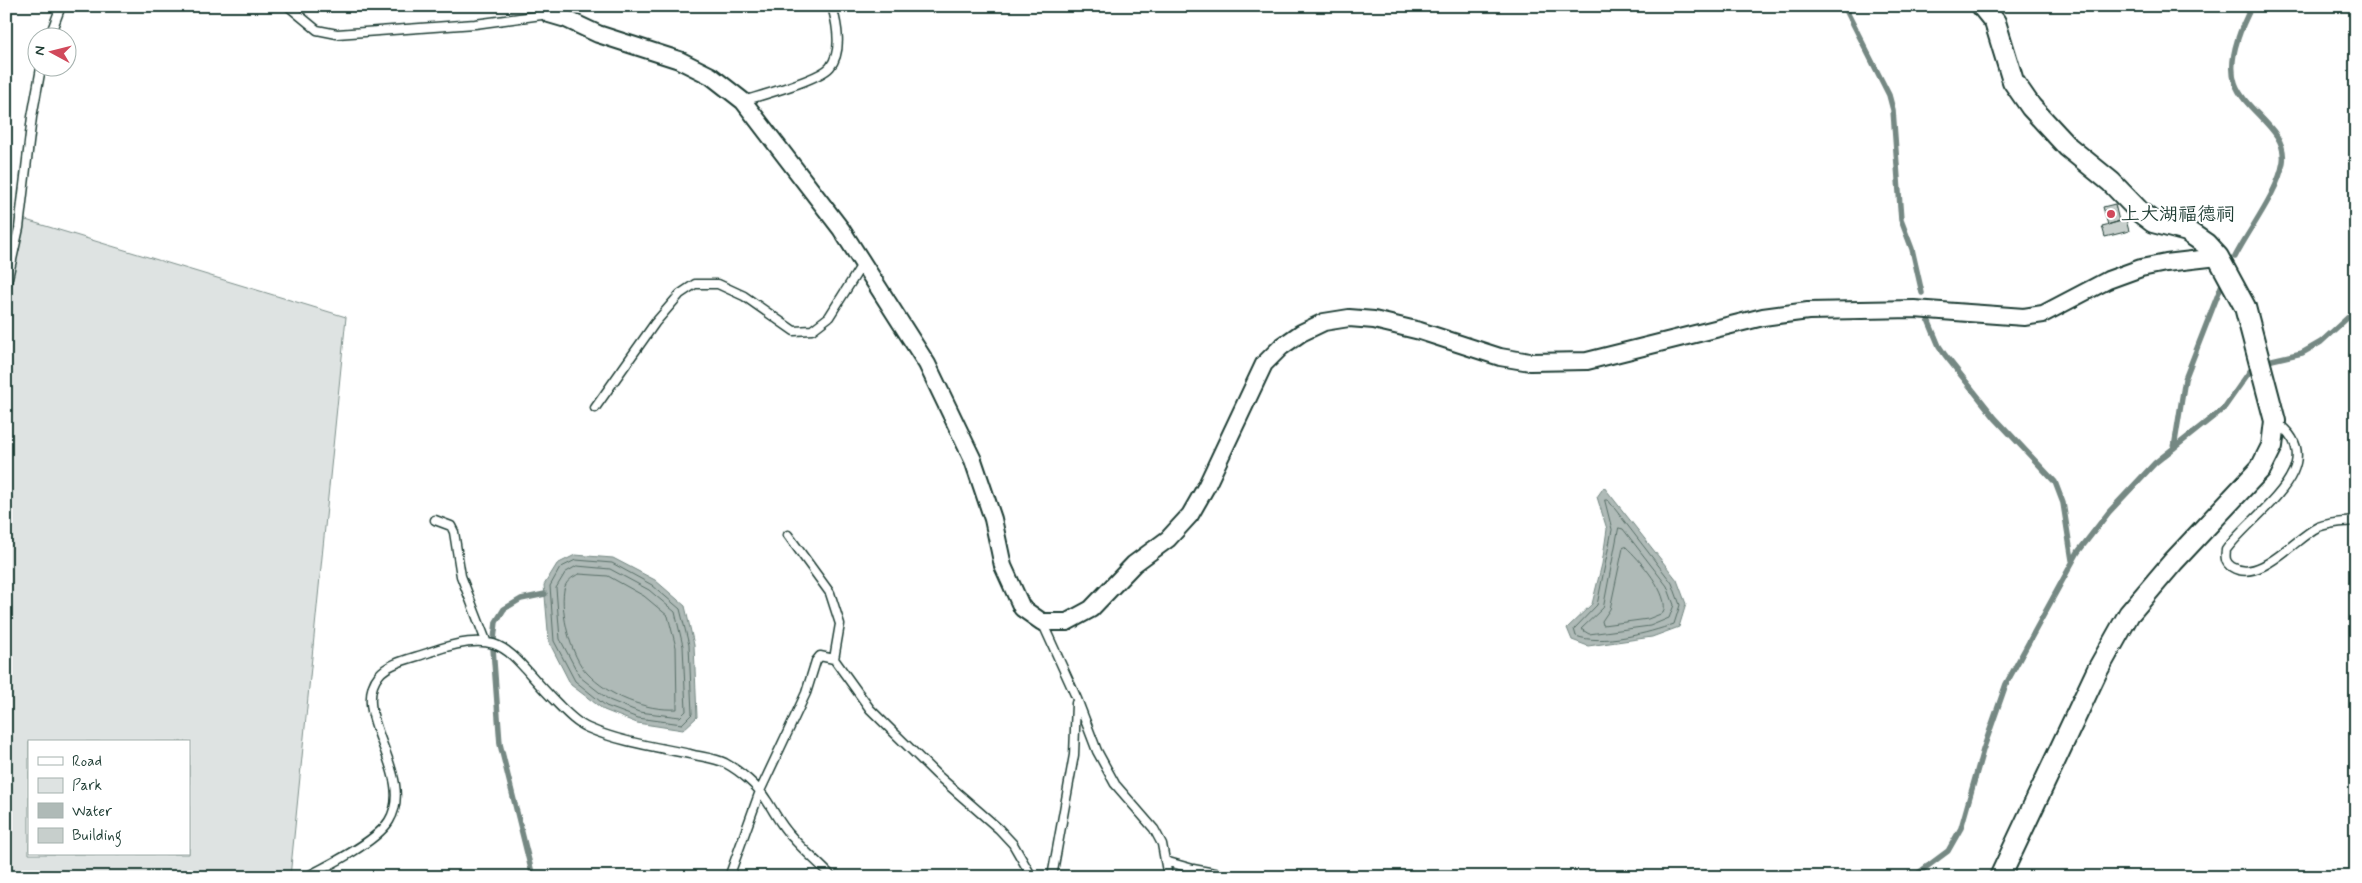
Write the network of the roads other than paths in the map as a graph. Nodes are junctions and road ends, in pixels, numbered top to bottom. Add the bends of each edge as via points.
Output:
1 (61, 6) edge
2 (288, 6) edge
3 (832, 6) edge
4 (1982, 6) edge
5 (550, 10) edge
6 (53, 28) edge
7 (38, 78) edge
8 (743, 101) junction
9 (2218, 257) junction
10 (863, 263) junction
11 (6, 287) edge
12 (595, 408) dead end
13 (2275, 421) junction
14 (435, 520) dead end
15 (2356, 521) edge
16 (788, 535) dead end
17 (1042, 622) junction
18 (486, 641) junction
19 (834, 659) junction
20 (1077, 699) junction
21 (760, 791) junction
22 (1165, 861) junction
23 (306, 877) edge
24 (730, 877) edge
25 (832, 877) edge
26 (1032, 877) edge
27 (1052, 877) edge
28 (1168, 877) edge
29 (1236, 877) edge
30 (2000, 877) edge

1 - 6 lane
2 - 5 lane via 317,30 337,34 475,24
3 - 8 lane via 837,24 837,49 831,67 819,76
4 - 9 street via 1995,22 2013,81 2031,107 2068,147 2111,182 2147,218 2187,232 2206,244
5 - 8 street via 598,34 679,60 711,76
7 - 11 lane via 19,228
8 - 10 street via 807,182
9 - 13 street via 2245,307
9 - 17 street via 2141,268 2033,316 1914,309 1808,311 1763,318 1587,361 1530,362 1500,357 1374,320 1349,318 1324,322 1301,332 1264,364 1206,487 1190,515 1168,539 1134,564 1091,609 1066,622
10 - 12 lane via 829,318 812,330 794,331 744,296 718,284 695,284 680,294 655,323
10 - 17 street via 927,364 973,460 993,519 1003,566 1022,608
13 - 15 lane via 2289,431 2296,442 2295,466 2284,488 2226,550 2228,564 2235,569 2259,567 2279,557 2318,528 2333,522
13 - 30 street via 2272,446 2261,468 2129,614 2097,671
14 - 18 lane via 451,526 454,532 461,576
16 - 19 lane via 830,593 840,624
17 - 20 lane
18 - 21 lane via 510,652 533,680 586,727 610,736 724,762
18 - 23 lane via 469,641 442,648 379,674 372,688 372,708 382,748 392,767 396,785 395,809 382,830 342,858
19 - 21 lane via 820,656 816,661 806,692
19 - 26 lane via 870,709 1013,844
20 - 22 lane via 1106,768 1126,800 1154,830 1162,844
20 - 27 lane via 1074,755
21 - 24 lane
21 - 25 lane via 792,838
22 - 28 lane
22 - 29 lane

